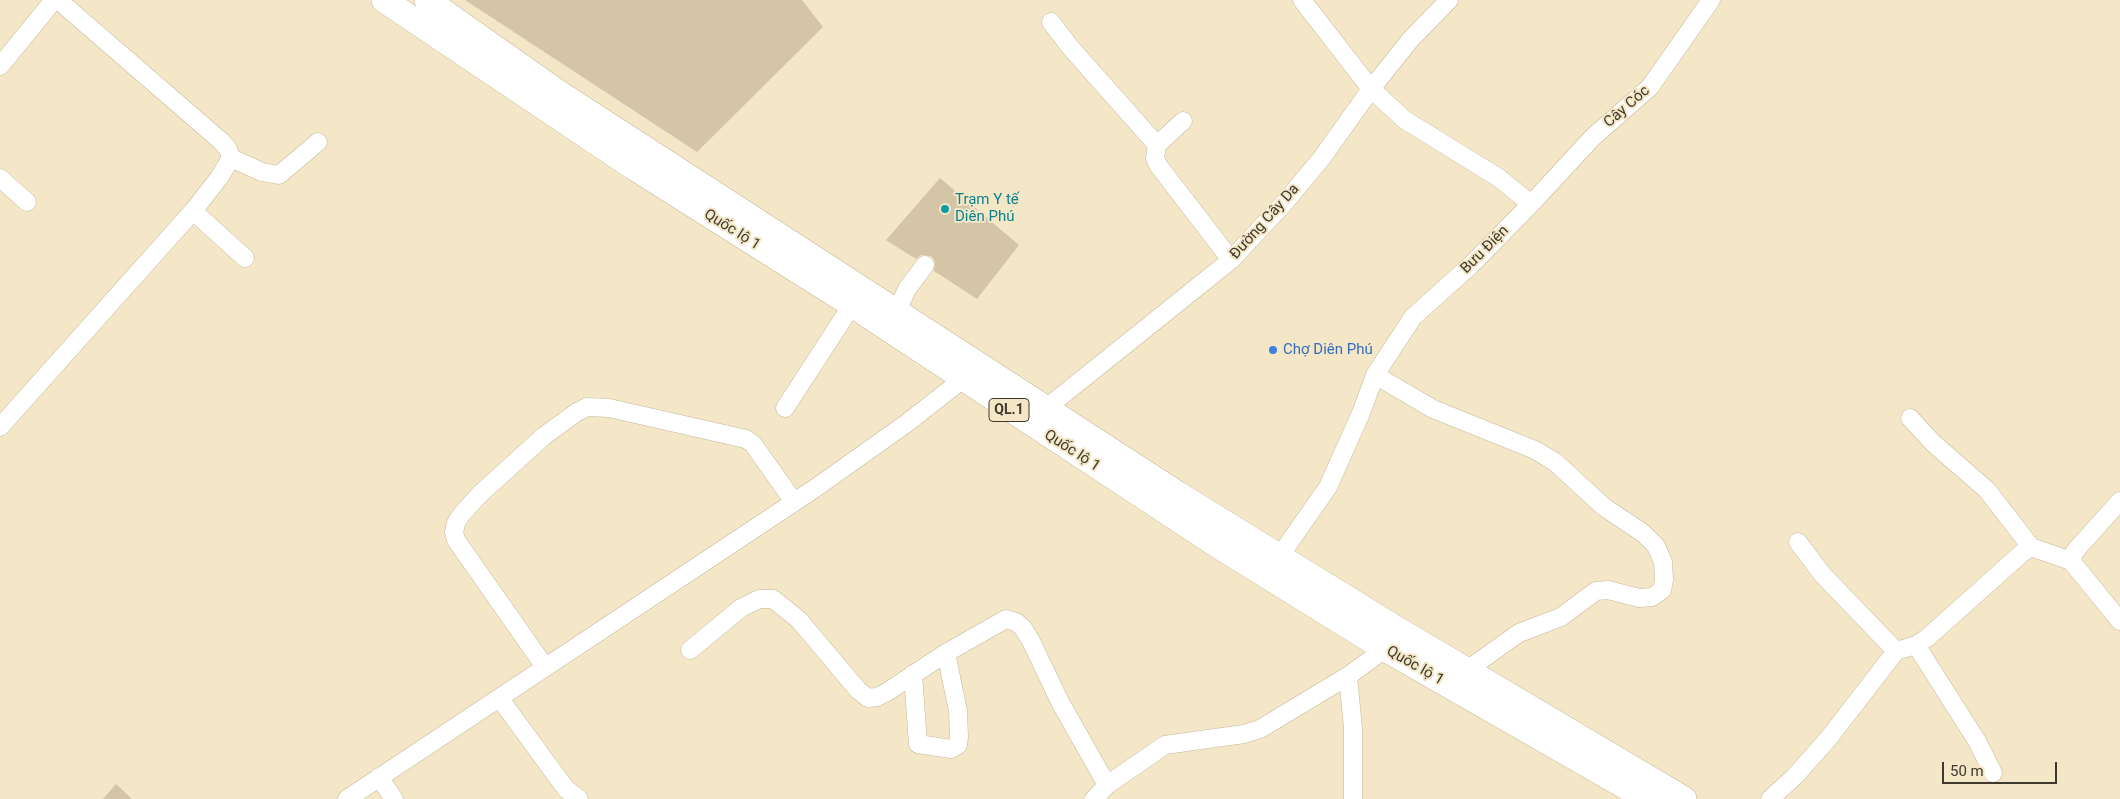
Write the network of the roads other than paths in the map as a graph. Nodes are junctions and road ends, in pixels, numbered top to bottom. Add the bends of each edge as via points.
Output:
1 (54, 0) edge
2 (58, 0) edge
3 (384, 0) edge
4 (427, 0) edge
5 (1302, 0) edge
6 (1448, 0) edge
7 (1711, 0) edge
8 (1051, 22) dead end
9 (0, 66) edge
10 (1371, 89) junction
11 (1183, 121) dead end
12 (318, 142) dead end
13 (1157, 145) junction
14 (231, 158) junction
15 (0, 178) edge
16 (27, 202) dead end
17 (1531, 204) junction
18 (193, 211) junction
19 (245, 258) dead end
20 (1231, 260) junction
21 (925, 265) dead end
22 (852, 305) junction
23 (897, 311) junction
24 (1375, 375) junction
25 (963, 379) junction
26 (785, 408) dead end
27 (1045, 408) junction
28 (1910, 418) dead end
29 (0, 426) edge
30 (2120, 501) edge
31 (794, 502) junction
32 (1798, 542) dead end
33 (2031, 547) junction
34 (1280, 557) junction
35 (2071, 561) junction
36 (2120, 621) edge
37 (1916, 645) junction
38 (1385, 649) junction
39 (690, 650) dead end
40 (1896, 651) junction
41 (946, 653) junction
42 (545, 667) junction
43 (1468, 670) junction
44 (913, 674) junction
45 (1348, 676) junction
46 (500, 699) junction
47 (1993, 773) dead end
48 (379, 777) junction
49 (1107, 785) junction
50 (347, 799) edge
51 (394, 799) edge
52 (579, 799) edge
53 (1094, 799) edge
54 (1353, 799) edge
55 (1646, 799) edge
56 (1684, 799) edge
57 (1770, 799) edge

1 - 9 street
2 - 14 street via 221,141
3 - 22 highway, Quốc lộ 1 / QL.1 via 632,167
4 - 23 highway, Quốc lộ 1 / QL.1 via 559,93
5 - 10 street
6 - 10 street, Đường Cây Da via 1410,40
7 - 17 street, Cây Cóc via 1650,87 1593,137
8 - 13 street
10 - 17 street via 1405,120 1499,178
10 - 20 street, Đường Cây Da via 1321,159
11 - 13 street
12 - 14 street via 279,175 262,172
13 - 20 street via 1155,158 1164,175
14 - 18 street
15 - 16 street
17 - 24 street, Bưu Điện via 1472,264 1413,317
18 - 19 street
18 - 29 street
20 - 27 street, Đường Cây Da
21 - 23 street via 907,289
22 - 25 highway, Quốc lộ 1 / QL.1
22 - 26 street
23 - 27 highway, Quốc lộ 1 / QL.1
24 - 34 street, Bưu Điện via 1328,487
24 - 43 street via 1433,409 1509,438 1555,462 1604,508 1656,546 1663,562 1662,590 1652,597 1596,591 1561,617 1519,633
25 - 31 street
25 - 38 highway, Quốc lộ 1 / QL.1 via 1167,514
27 - 34 highway, Quốc lộ 1 / QL.1
28 - 33 street via 1933,443 1987,490
30 - 35 street via 2075,551
31 - 42 street
31 - 42 street via 753,444 746,440 603,407 587,407 577,412 544,436 480,494 461,515 454,532 456,540
32 - 40 street via 1822,574
33 - 35 street
33 - 37 street
34 - 43 highway, Quốc lộ 1 / QL.1
35 - 36 street
37 - 40 street
37 - 47 street via 1977,741
38 - 45 street
38 - 55 highway, Quốc lộ 1 / QL.1
39 - 44 street via 741,608 759,599 773,599 799,620 868,698 887,692
40 - 57 street via 1828,739
41 - 44 street
41 - 44 street via 958,711 958,745 951,749 918,744
41 - 49 street via 1006,620 1016,622 1031,641 1060,702
42 - 46 street
43 - 56 highway, Quốc lộ 1 / QL.1
45 - 49 street via 1260,729 1165,745
45 - 54 street via 1353,728
46 - 48 street
46 - 52 street via 566,789
48 - 50 street
48 - 51 street
49 - 53 street

